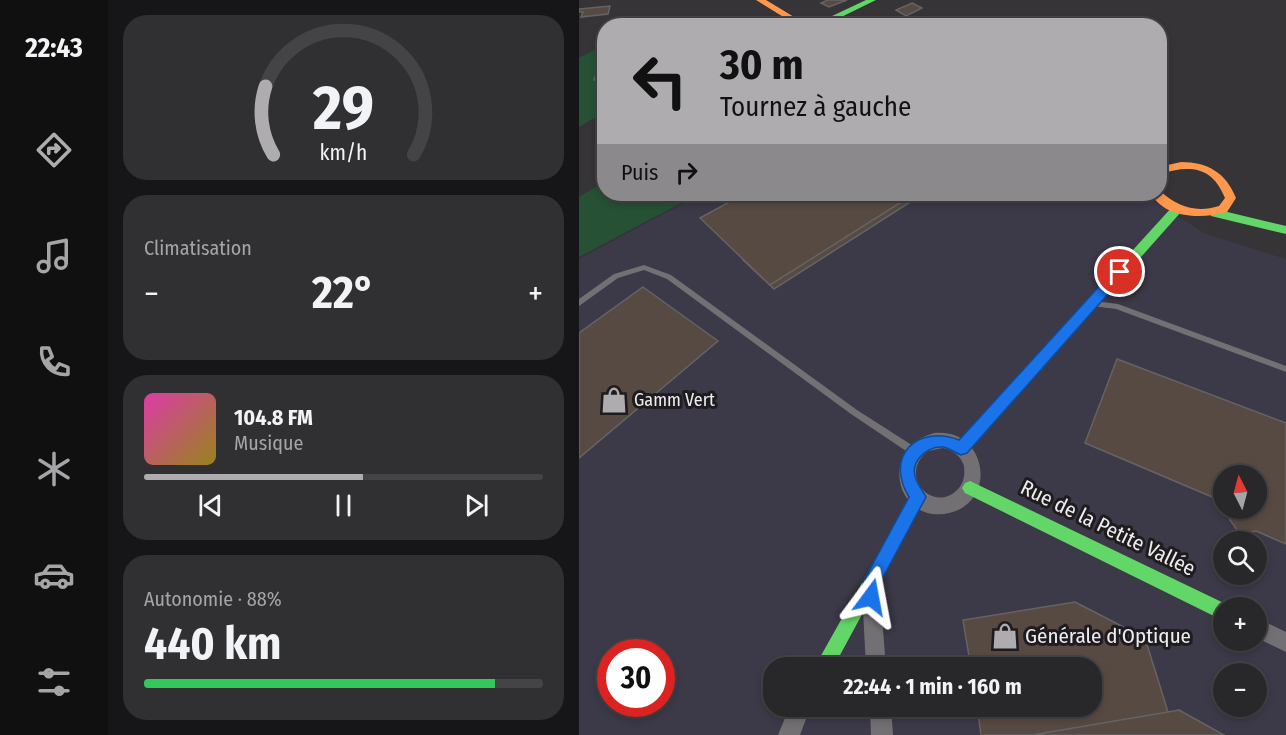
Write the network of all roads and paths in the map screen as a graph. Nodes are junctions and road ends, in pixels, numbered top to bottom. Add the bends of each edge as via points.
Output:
1 (872, 0) edge
2 (762, 2) edge
3 (791, 18) edge
4 (833, 18) edge
5 (1167, 167) edge
6 (1230, 191) junction
7 (1166, 201) edge
8 (1177, 209) junction
9 (1215, 213) junction
10 (1286, 228) edge
11 (1105, 289) junction
12 (579, 303) edge
13 (1092, 303) junction
14 (1116, 306) junction
15 (1286, 369) edge
16 (961, 448) junction
17 (915, 452) junction
18 (970, 488) junction
19 (918, 497) junction
20 (871, 582) junction
21 (1213, 607) edge
22 (1267, 633) edge
23 (1286, 642) edge
24 (829, 657) edge
25 (875, 657) edge
26 (796, 717) edge
27 (881, 717) edge
28 (789, 735) edge
29 (882, 735) edge

1 - 4 street
2 - 3 street
5 - 6 street via 1195,165 1207,169 1226,183
6 - 9 street via 1229,204
6 - 10 street
7 - 8 street
8 - 9 street
8 - 11 street
9 - 10 street
11 - 13 street
11 - 14 lane
12 - 17 lane via 616,276 644,267 669,277
13 - 14 lane
13 - 16 street
14 - 15 lane
16 - 17 street via 942,441 923,445
16 - 18 street via 973,466
17 - 19 street via 909,460 907,480
18 - 19 street via 958,500 941,505
18 - 21 street, Rue de la Petite Vallée
19 - 20 street
20 - 24 street
20 - 25 street
22 - 23 street
26 - 28 street
27 - 29 street

